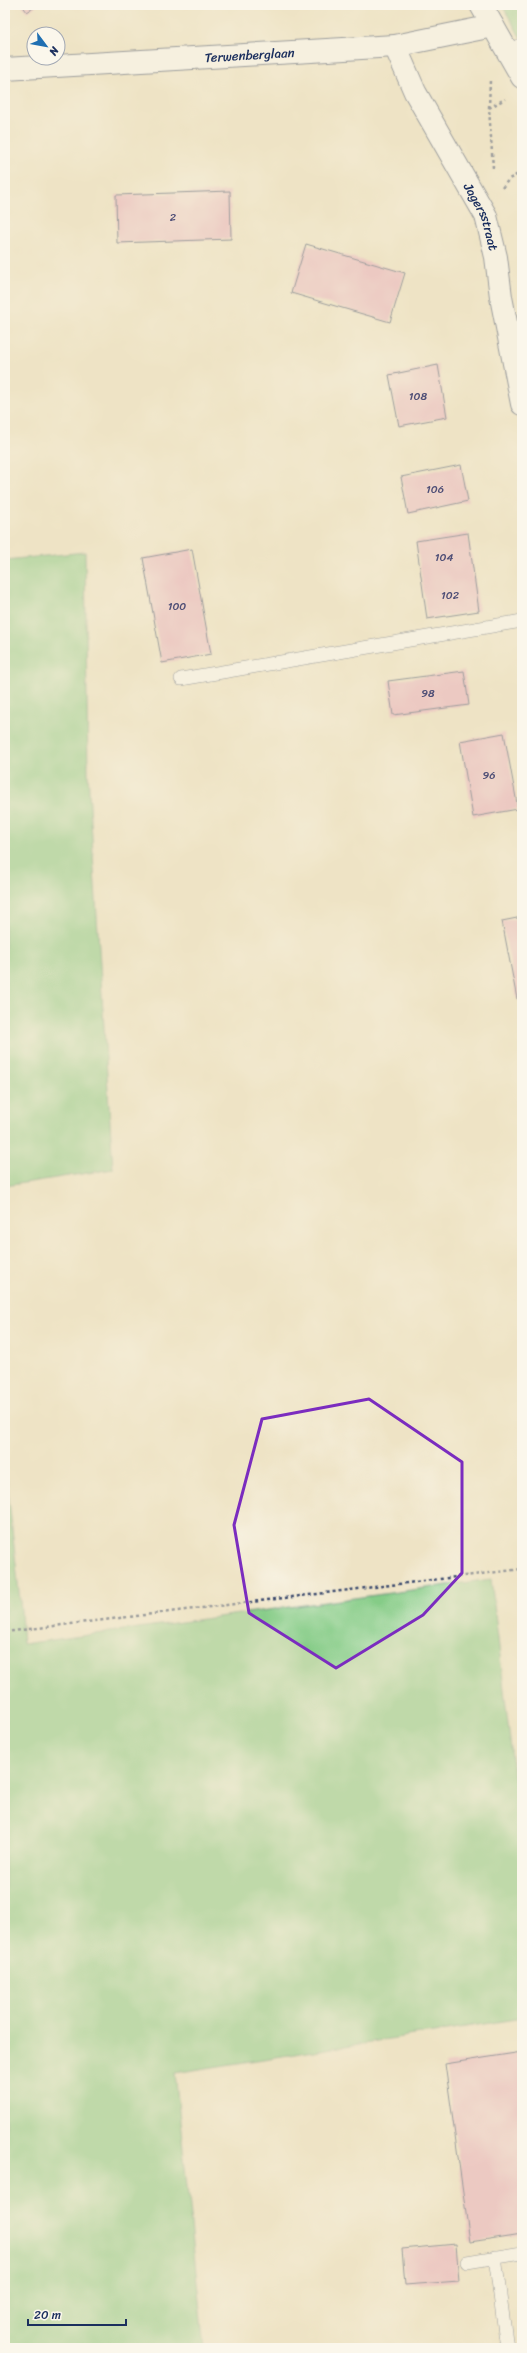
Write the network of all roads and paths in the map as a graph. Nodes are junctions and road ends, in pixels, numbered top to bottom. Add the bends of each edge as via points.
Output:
1 (481, 5) edge
2 (493, 26) junction
3 (395, 46) junction
4 (515, 48) edge
5 (5, 70) edge
6 (522, 77) edge
7 (507, 98) dead end
8 (493, 170) dead end
9 (522, 172) edge
10 (491, 208) junction
11 (522, 404) edge
12 (522, 621) edge
13 (181, 679) dead end
14 (522, 1569) edge
15 (5, 1632) edge
16 (522, 2253) edge
17 (495, 2258) junction
18 (467, 2262) dead end
19 (507, 2348) edge

1 - 2 street
2 - 3 street, Terwenberglaan
2 - 4 street
3 - 5 street, Terwenberglaan
3 - 10 street, Jagersstraat via 415,92
4 - 6 street
7 - 8 path via 489,108
9 - 10 path via 509,179
10 - 11 street, Jagersstraat via 501,298
12 - 13 lane
14 - 15 path
16 - 17 lane
17 - 18 lane
17 - 19 lane

